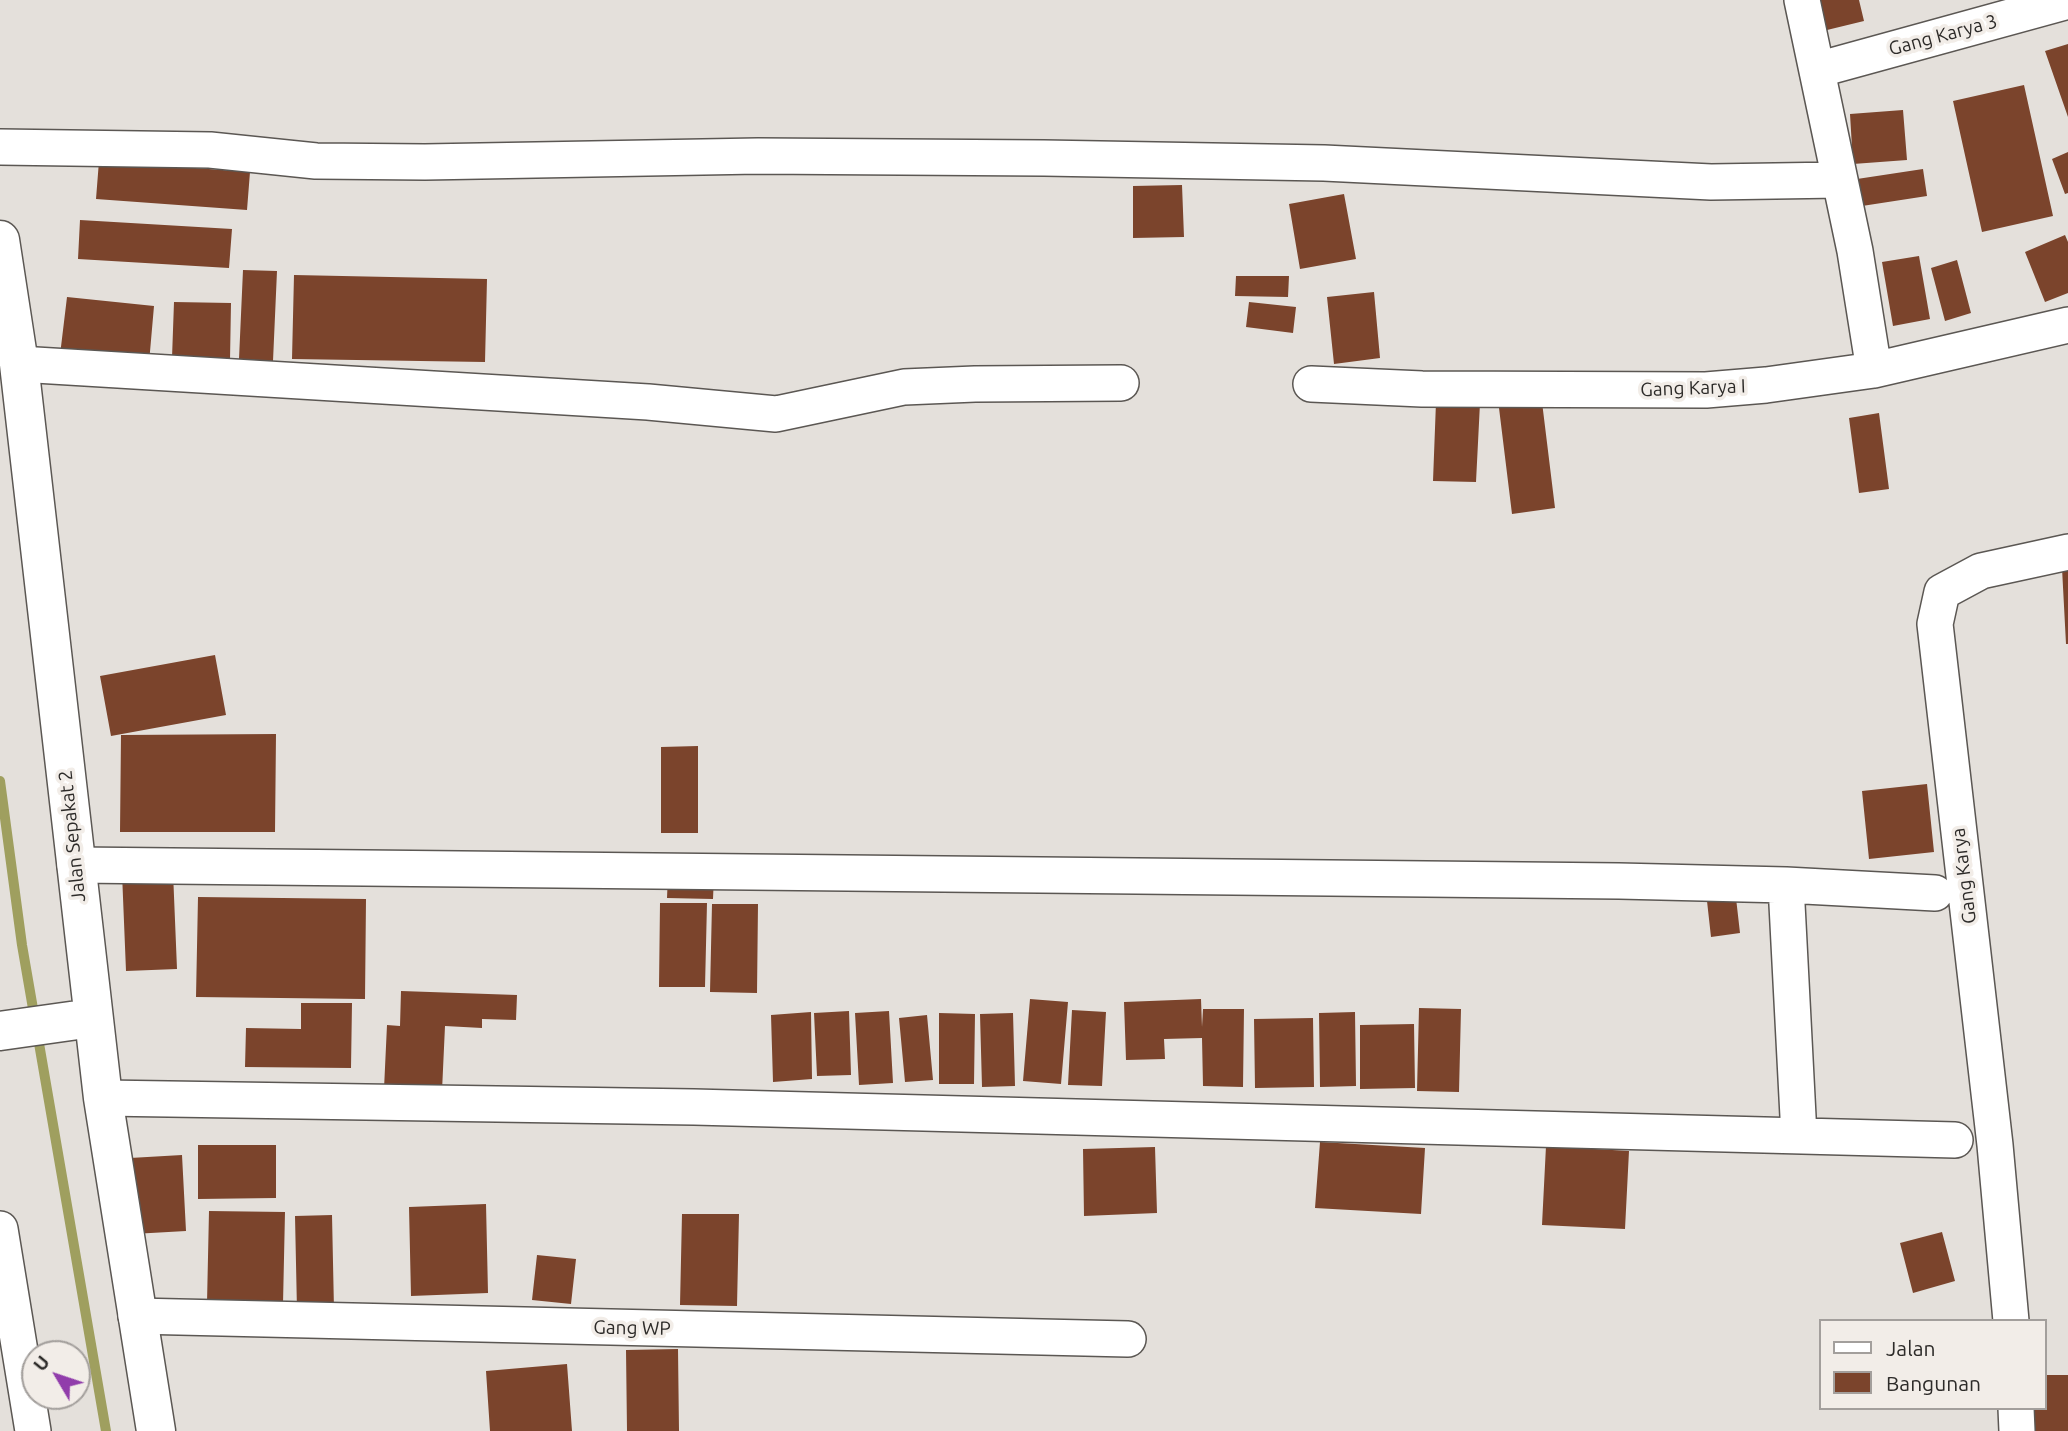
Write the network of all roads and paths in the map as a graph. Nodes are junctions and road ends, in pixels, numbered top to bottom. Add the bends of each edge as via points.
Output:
1 (1802, 0) edge
2 (2068, 1) edge
3 (1817, 70) junction
4 (0, 147) edge
5 (1839, 180) junction
6 (0, 240) edge
7 (2068, 325) edge
8 (19, 364) junction
9 (1874, 370) junction
10 (1121, 383) dead end
11 (1311, 384) dead end
12 (2068, 552) edge
13 (75, 865) junction
14 (1786, 885) junction
15 (1935, 893) dead end
16 (92, 1018) junction
17 (4, 1030) edge
18 (103, 1098) junction
19 (1799, 1136) junction
20 (1955, 1140) dead end
21 (0, 1229) edge
22 (2010, 1307) edge
23 (6, 1308) edge
24 (136, 1316) junction
25 (1128, 1339) dead end
26 (2016, 1410) edge
27 (33, 1431) edge
28 (156, 1431) edge
29 (2017, 1431) edge

1 - 3 street
2 - 3 street, Gang Karya 3
3 - 5 street
4 - 5 street via 210,150 316,161 1044,158 1324,163 1711,182
5 - 9 street
6 - 8 street, Jalan Sepakat 2
7 - 9 street, Gang Karya I
8 - 10 street via 648,402 776,414 904,387
8 - 13 street, Jalan Sepakat 2
9 - 11 street, Gang Karya I via 1706,390
12 - 22 street, Gang Karya via 1981,571 1942,592 1935,624
13 - 14 street
13 - 16 street, Jalan Sepakat 2
14 - 15 street
14 - 19 street
16 - 17 street
16 - 18 street, Jalan Sepakat 2
18 - 19 street via 694,1107
18 - 24 street, Jalan Sepakat 2
19 - 20 street
21 - 23 street
23 - 27 street
24 - 25 street, Gang WP
24 - 28 street, Jalan Sepakat 2
26 - 29 street

